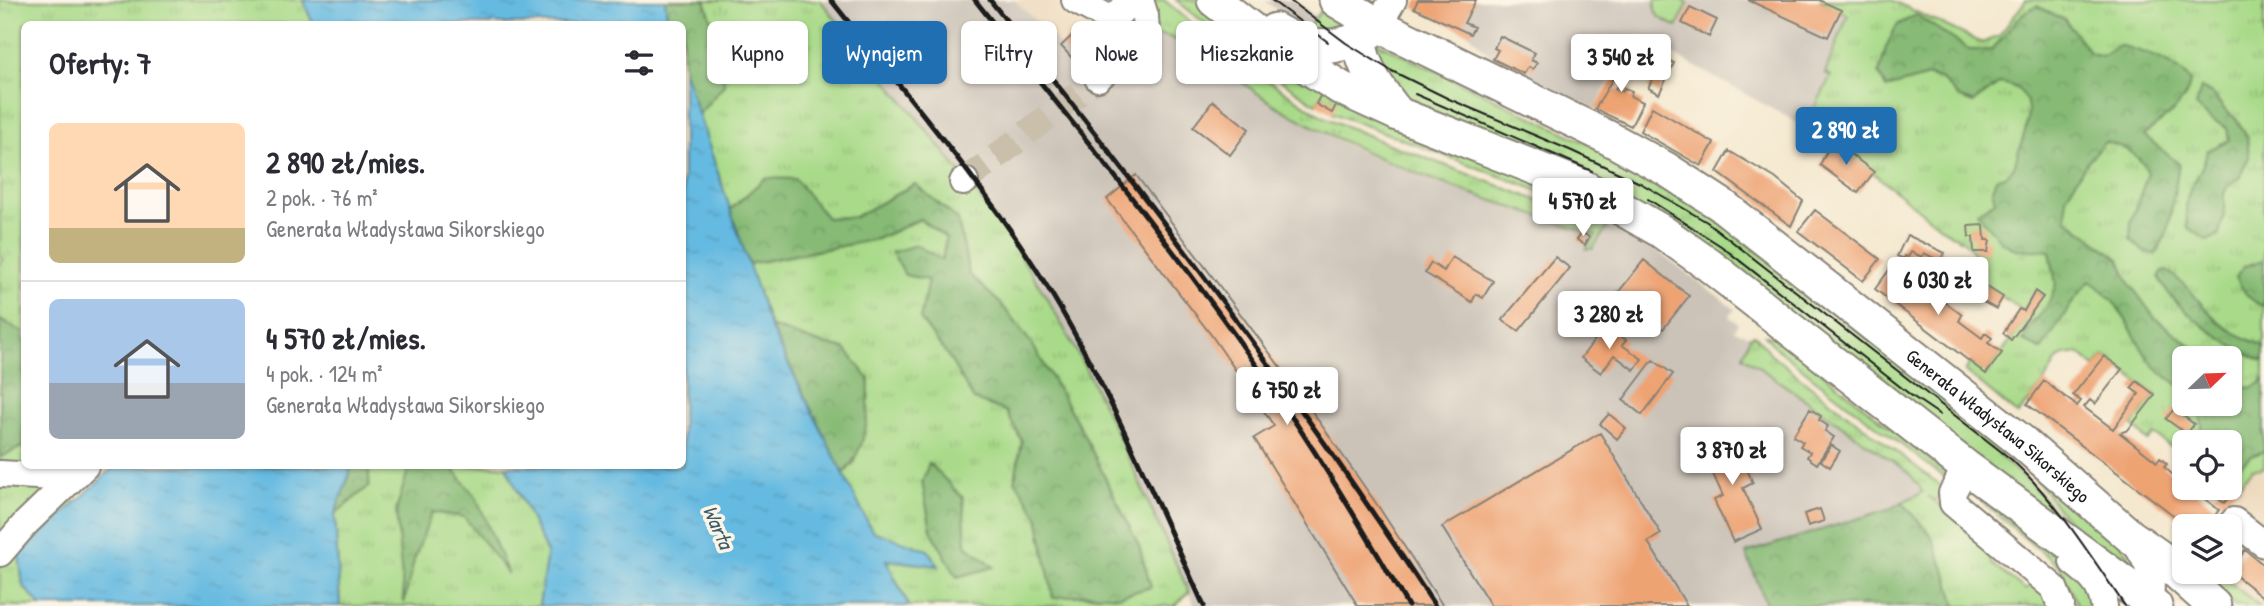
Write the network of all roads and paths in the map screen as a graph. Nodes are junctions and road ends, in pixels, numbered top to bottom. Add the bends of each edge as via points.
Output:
1 (1075, 0) edge
2 (1132, 0) edge
3 (1140, 0) edge
4 (1214, 0) edge
5 (1236, 0) edge
6 (1336, 0) edge
7 (1375, 17) edge
8 (1145, 21) edge
9 (1398, 114) junction
10 (1972, 471) junction
11 (78, 472) edge
12 (0, 474) edge
13 (2242, 527) edge
14 (2130, 536) junction
15 (2264, 544) edge
16 (0, 554) edge
17 (2192, 586) edge
18 (2147, 605) edge
19 (2061, 606) edge
20 (2104, 606) edge
21 (2214, 606) edge

1 - 2 street via 1112,20
3 - 8 street
4 - 9 main road via 1341,88
5 - 7 main road via 1301,45 1333,46
6 - 7 main road, Generała Władysława Sikorskiego
7 - 9 main road via 1369,69
7 - 14 main road, Generała Władysława Sikorskiego via 1605,136 1723,206 2022,442
9 - 10 main road via 1559,176 1629,211 1709,265
10 - 18 main road
10 - 19 street via 1952,493 1953,503 2054,588
10 - 20 street via 1993,502 2093,578
11 - 12 street
11 - 16 street
13 - 15 street
14 - 17 main road, Generała Władysława Sikorskiego
14 - 18 street via 2149,568 2153,585
17 - 18 street via 2178,596 2161,596
17 - 21 main road, Generała Władysława Sikorskiego

